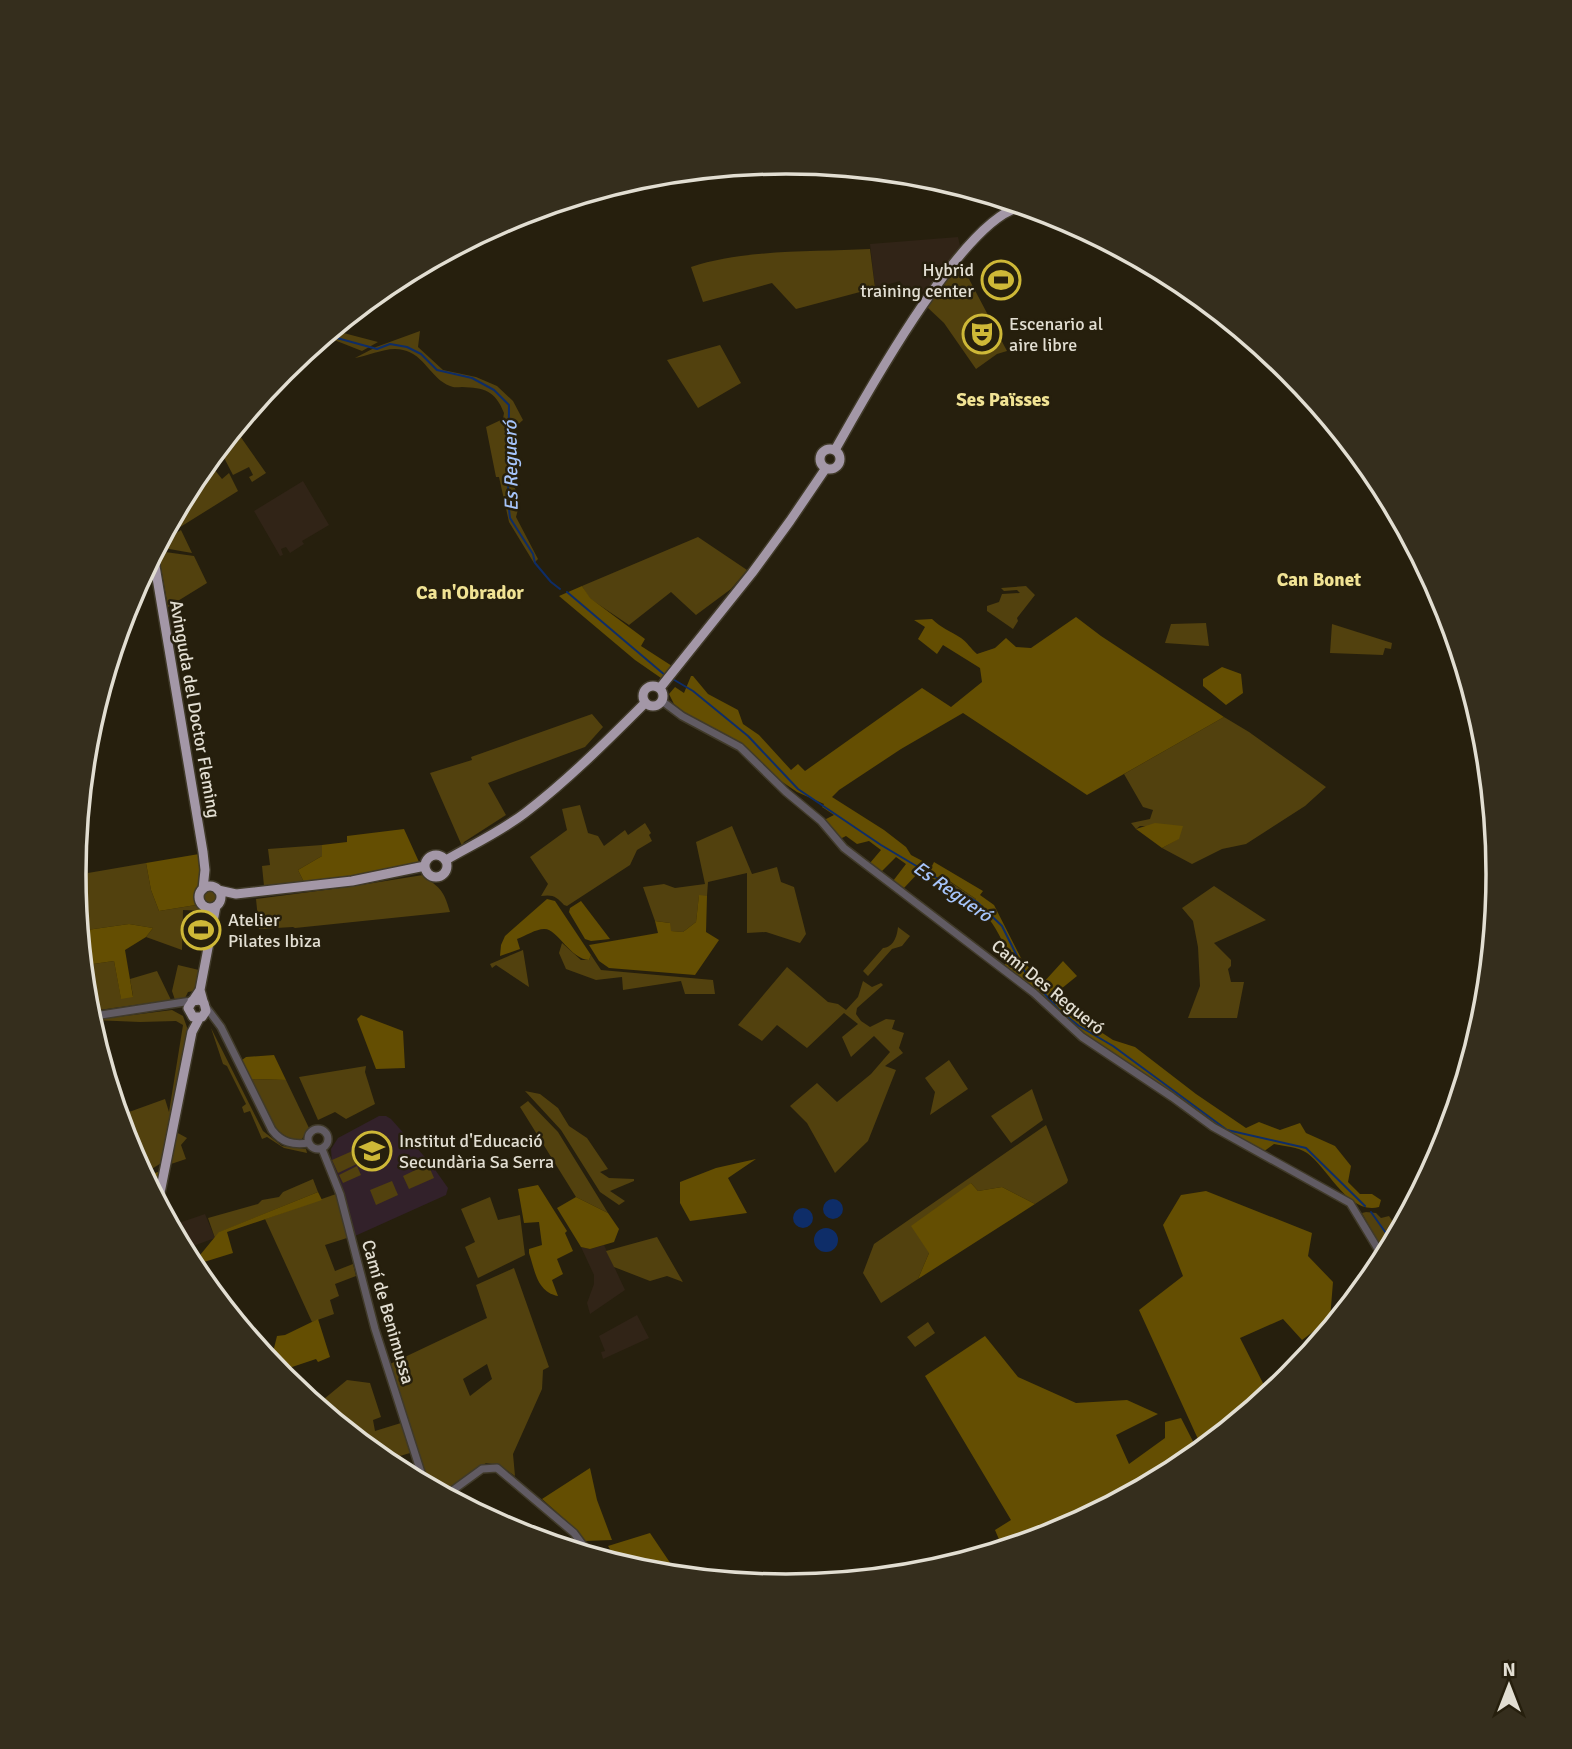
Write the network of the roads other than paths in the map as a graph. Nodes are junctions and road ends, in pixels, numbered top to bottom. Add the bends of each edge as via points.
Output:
1 (1008, 210) edge
2 (156, 570) edge
3 (667, 681) junction
4 (662, 701) junction
5 (645, 703) junction
6 (446, 860) junction
7 (425, 866) junction
8 (205, 870) junction
9 (203, 889) junction
10 (217, 889) junction
11 (236, 894) junction
12 (218, 904) junction
13 (204, 907) junction
14 (211, 923) junction
15 (198, 1003) junction
16 (173, 1006) junction
17 (100, 1015) edge
18 (195, 1016) junction
19 (215, 1020) junction
20 (309, 1143) junction
21 (322, 1149) junction
22 (161, 1189) edge
23 (1378, 1248) edge
24 (421, 1472) edge
25 (453, 1490) edge
26 (582, 1544) edge

1 - 3 main road via 972,243 902,335 835,450 841,459 838,466 826,468
2 - 8 main road, Avinguda del Doctor Fleming
3 - 4 main road
3 - 5 main road via 645,689
4 - 5 main road via 654,706
4 - 23 street, Camí Des Regueró via 740,747 845,848 1034,993 1082,1037 1213,1127 1350,1203
5 - 6 main road via 534,806 500,831
6 - 7 main road via 433,855
6 - 7 main road via 445,872 438,876 429,874
7 - 11 main road via 362,879
8 - 9 main road, Avinguda del Doctor Fleming
8 - 10 main road, Avinguda del Doctor Fleming
9 - 10 main road
9 - 13 main road via 199,898
10 - 11 main road
10 - 12 main road via 221,896
11 - 12 main road
12 - 13 main road
12 - 14 main road
13 - 14 main road
14 - 15 main road
15 - 16 street
15 - 18 main road
15 - 18 main road via 188,1005
15 - 19 street
16 - 17 street
16 - 18 street
18 - 19 street
18 - 22 main road
19 - 20 street via 272,1130 284,1141
20 - 21 street
20 - 21 street via 310,1134 321,1130 328,1141
21 - 24 street, Camí de Benimussa via 340,1194 375,1329
25 - 26 street via 482,1469 497,1468

